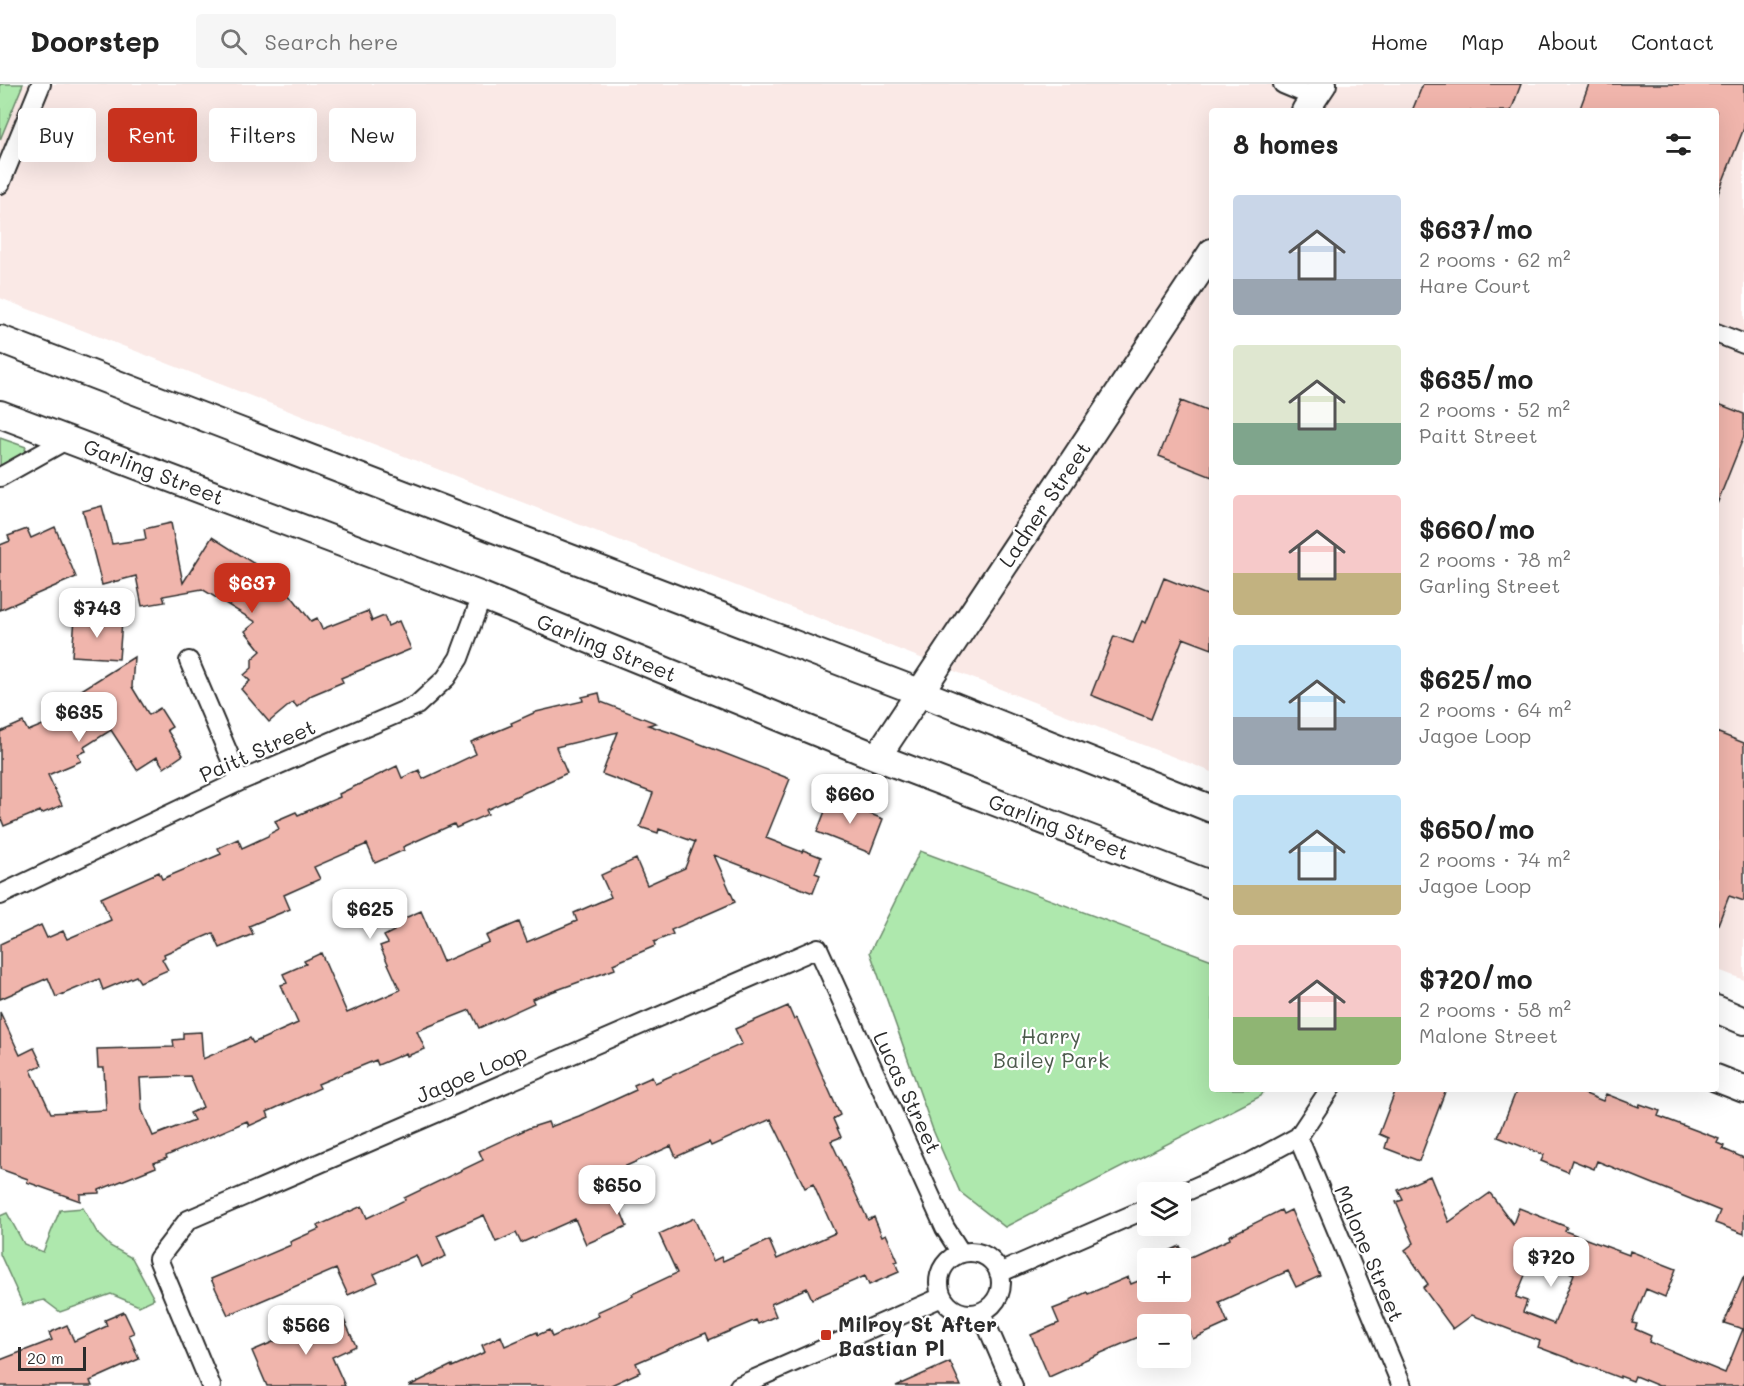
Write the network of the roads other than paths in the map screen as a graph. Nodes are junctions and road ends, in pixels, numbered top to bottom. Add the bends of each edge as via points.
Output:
1 (41, 84) edge
2 (1283, 84) edge
3 (1314, 97) edge
4 (0, 184) edge
5 (1209, 257) edge
6 (1719, 334) edge
7 (0, 339) edge
8 (1744, 344) edge
9 (0, 414) edge
10 (68, 439) junction
11 (0, 477) edge
12 (482, 596) junction
13 (189, 662) dead end
14 (919, 692) junction
15 (877, 757) junction
16 (240, 781) junction
17 (1209, 808) edge
18 (1209, 884) edge
19 (0, 895) edge
20 (818, 948) joint
21 (1719, 1011) edge
22 (1744, 1021) edge
23 (1719, 1079) edge
24 (1744, 1089) edge
25 (1328, 1092) edge
26 (1298, 1137) junction
27 (1191, 1189) edge
28 (1137, 1213) edge
29 (961, 1253) junction
30 (999, 1273) junction
31 (942, 1297) junction
32 (981, 1312) junction
33 (211, 1386) edge
34 (739, 1386) edge
35 (1013, 1386) edge
36 (1402, 1386) edge

1 - 4 street
2 - 3 street
5 - 14 street, Ladner Street
6 - 8 street
7 - 14 street
9 - 10 street, Garling Street
10 - 11 street
10 - 12 street, Garling Street
12 - 15 street, Garling Street
12 - 16 street, Paitt Street via 459,658 446,678 417,705
13 - 16 street
14 - 15 street, Ladner Street
14 - 17 street
15 - 18 street, Garling Street
16 - 19 street, Paitt Street
20 - 29 street, Lucas Street via 945,1228
20 - 33 street, Jagoe Loop via 188,1220 158,1259
21 - 22 street
23 - 24 street
25 - 26 street
26 - 27 street
26 - 36 street, Malone Street
28 - 30 street
29 - 30 street via 980,1253 995,1264
29 - 31 street via 941,1270
30 - 32 street via 998,1296
31 - 32 street via 963,1313
31 - 34 street
32 - 35 street

